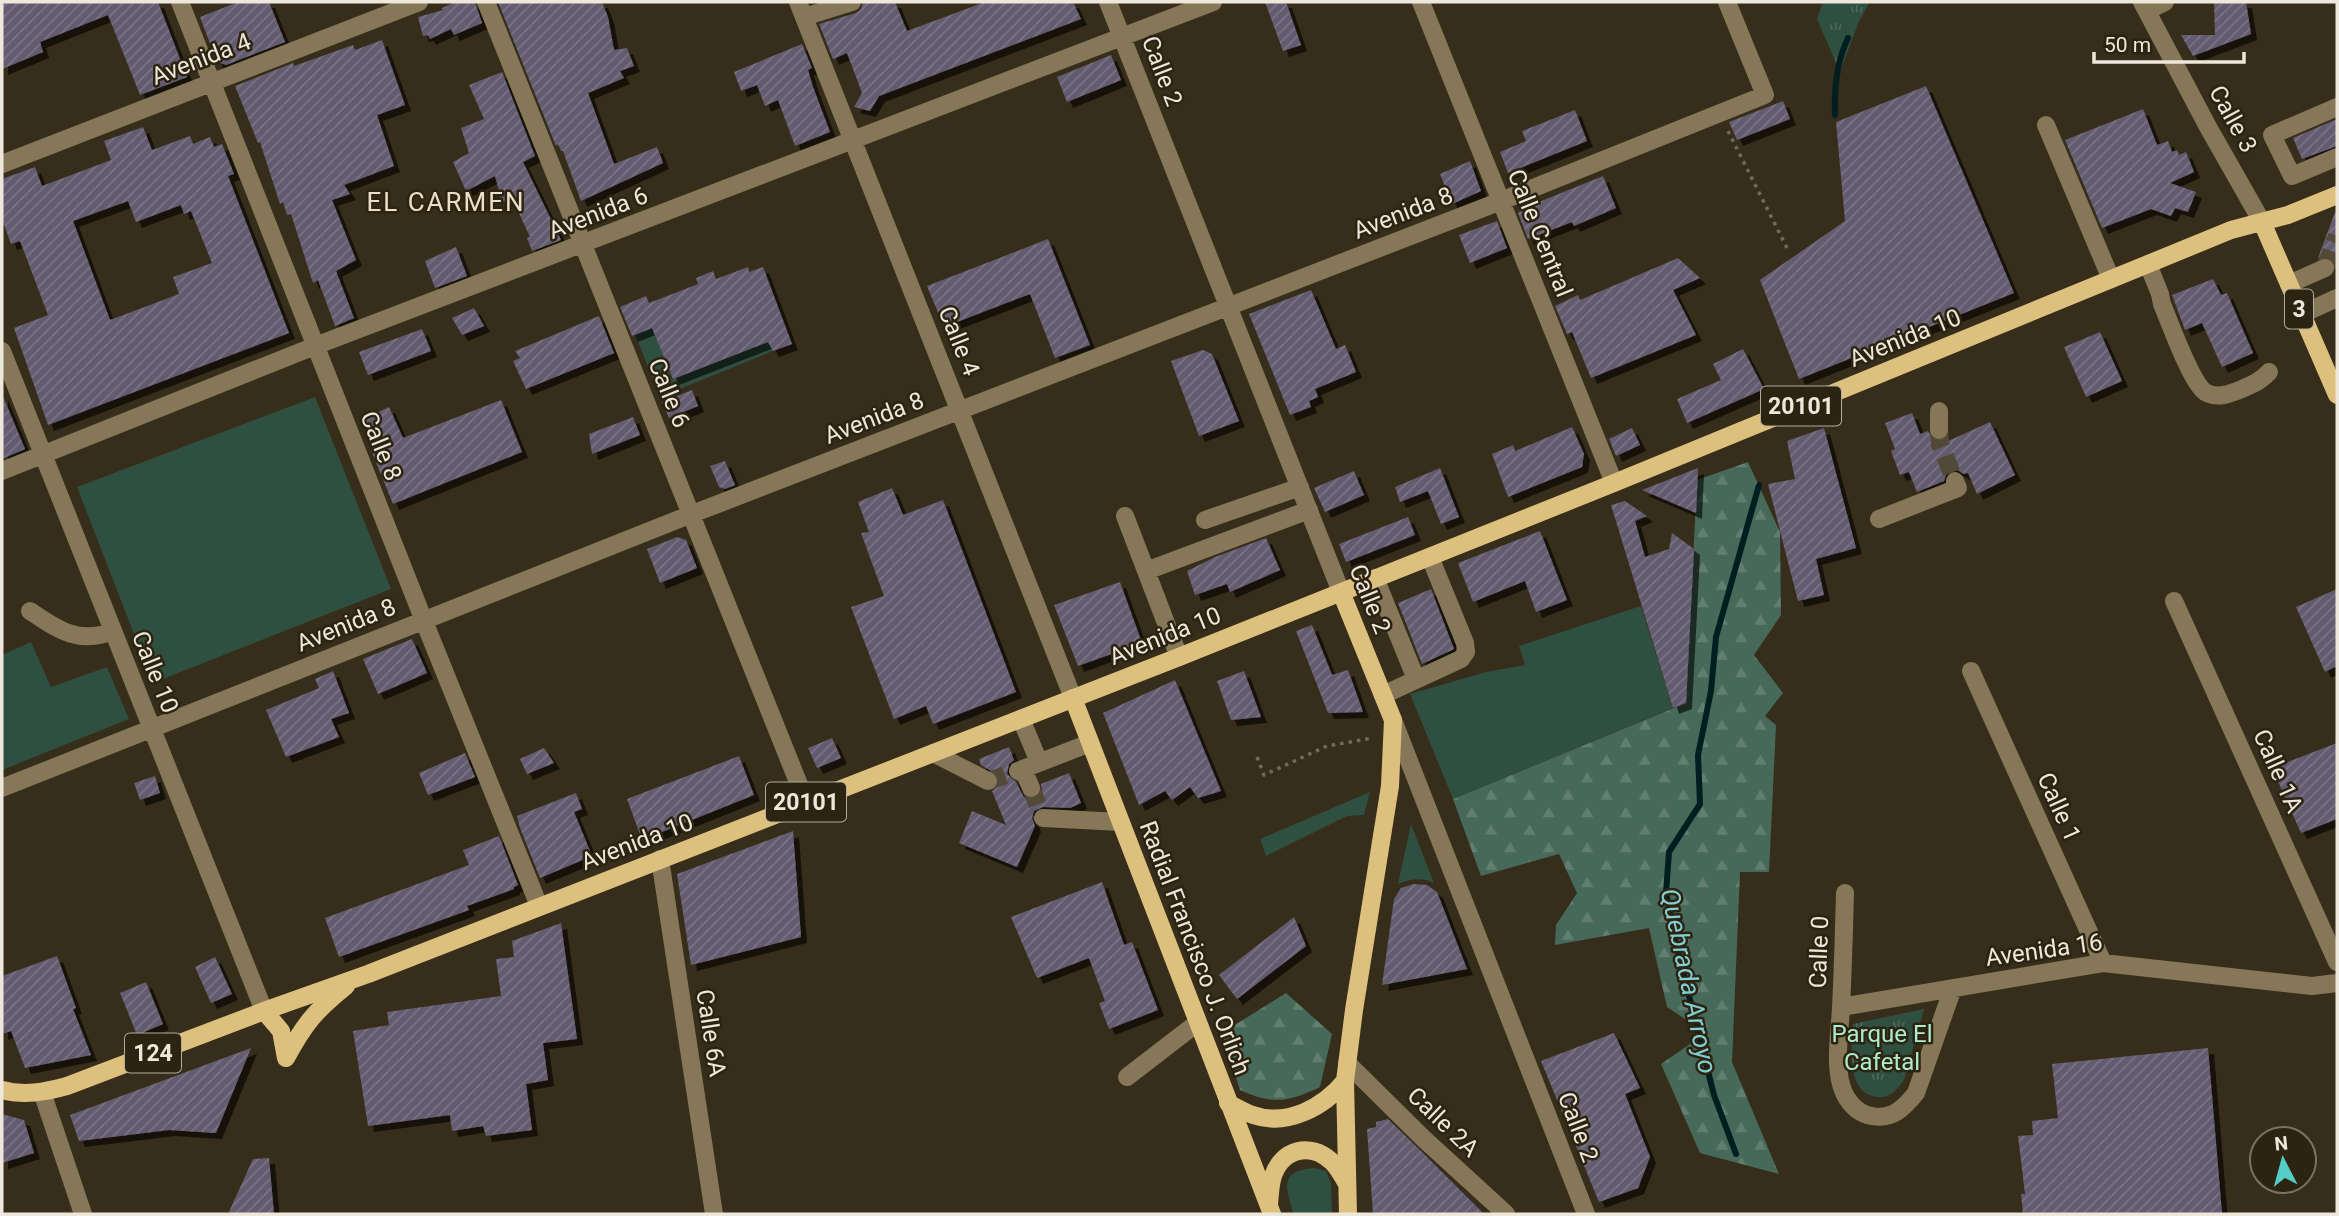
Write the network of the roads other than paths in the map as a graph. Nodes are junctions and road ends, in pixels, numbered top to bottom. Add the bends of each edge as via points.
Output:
1 (180, 2) edge
2 (419, 2) edge
3 (486, 2) edge
4 (852, 2) edge
5 (1108, 2) edge
6 (1213, 2) edge
7 (1421, 2) edge
8 (1727, 2) edge
9 (2165, 2) edge
10 (2145, 6) edge
11 (801, 9) edge
12 (1122, 37) junction
13 (212, 82) junction
14 (2337, 107) edge
15 (2046, 125) dead end
16 (853, 141) junction
17 (2337, 157) edge
18 (2, 164) edge
19 (2337, 194) edge
20 (1501, 201) junction
21 (2262, 222) junction
22 (584, 245) junction
23 (2148, 264) junction
24 (2325, 268) dead end
25 (2111, 279) junction
26 (2289, 284) junction
27 (2337, 298) edge
28 (1228, 306) junction
29 (2302, 314) junction
30 (315, 346) junction
31 (2, 351) edge
32 (2269, 372) dead end
33 (2337, 395) edge
34 (960, 410) junction
35 (1939, 411) dead end
36 (1939, 430) tunnel mouth
37 (43, 455) junction
38 (2, 471) edge
39 (1955, 481) dead end
40 (1614, 483) junction
41 (1300, 486) junction
42 (1309, 510) junction
43 (692, 514) junction
44 (1125, 516) dead end
45 (1879, 519) dead end
46 (1205, 520) dead end
47 (1430, 556) junction
48 (1146, 571) junction
49 (1375, 578) junction
50 (1341, 592) junction
51 (2174, 601) dead end
52 (30, 611) dead end
53 (424, 621) junction
54 (113, 631) junction
55 (1179, 657) junction
56 (1971, 671) dead end
57 (1416, 679) junction
58 (1383, 695) junction
59 (1073, 698) junction
60 (1021, 719) junction
61 (1393, 728) junction
62 (152, 729) junction
63 (1090, 743) junction
64 (2027, 751) dead end
65 (933, 753) junction
66 (2010, 758) junction
67 (1027, 767) junction
68 (988, 781) dead end
69 (2, 788) edge
70 (1031, 788) tunnel mouth
71 (806, 802) junction
72 (1043, 818) dead end
73 (1120, 822) junction
74 (660, 859) junction
75 (1845, 893) dead end
76 (539, 906) junction
77 (2337, 962) edge
78 (2103, 964) junction
79 (354, 979) junction
80 (2337, 983) edge
81 (1953, 988) junction
82 (1841, 1007) junction
83 (264, 1011) junction
84 (1197, 1023) junction
85 (1347, 1063) junction
86 (1127, 1077) dead end
87 (1345, 1081) junction
88 (2, 1090) edge
89 (42, 1092) junction
90 (1228, 1103) junction
91 (1347, 1184) junction
92 (1270, 1210) edge
93 (83, 1214) edge
94 (714, 1214) edge
95 (1348, 1214) edge
96 (1506, 1214) edge
97 (1586, 1214) edge

1 - 13 street, Calle 8
2 - 13 street, Avenida 4
3 - 22 street, Calle 6
4 - 11 street
5 - 12 street, Calle 2
6 - 12 street, Avenida 6
7 - 20 street, Calle Central
8 - 20 street, Avenida 8 via 1765,95
9 - 10 street
10 - 21 street, Calle 3
11 - 16 street, Calle 4
12 - 16 street, Avenida 6
12 - 28 street, Calle 2
13 - 18 street, Avenida 4
13 - 30 street, Calle 8
14 - 17 street via 2272,135 2292,176
15 - 25 street
16 - 22 street, Avenida 6
16 - 34 street, Calle 4
19 - 21 main road, Avenida 10
20 - 28 street, Avenida 8
20 - 40 street, Calle Central
21 - 23 main road, Avenida 10 / 20101
21 - 26 main road, 3
22 - 30 street, Avenida 6
22 - 43 street, Calle 6
23 - 25 main road, Avenida 10 / 20101
23 - 32 street via 2204,391 2229,395
24 - 26 street
25 - 40 main road, Avenida 10 / 20101
26 - 29 main road, 3
27 - 29 street
28 - 34 street, Avenida 8
28 - 41 street, Calle 2
29 - 33 main road, 3
30 - 37 street, Avenida 6
30 - 53 street, Calle 8
31 - 37 street, Calle 10
34 - 43 street, Avenida 8
34 - 59 street, Calle 4
35 - 36 street
37 - 38 street, Avenida 6
37 - 54 street, Calle 10
39 - 45 street via 1958,488
40 - 47 main road, Avenida 10 / 20101
41 - 42 street, Calle 2
41 - 46 street
42 - 48 street
42 - 50 street, Calle 2
43 - 53 street, Avenida 8
43 - 71 street, Calle 6
44 - 48 street
47 - 49 main road, Avenida 10 / 20101
47 - 57 street via 1466,652 1461,659
48 - 55 street
49 - 50 main road, Avenida 10 / 20101
49 - 57 street
50 - 55 main road, Avenida 10 / 20101
50 - 58 main road, Calle 2
51 - 77 street, Calle 1A
52 - 54 street via 64,633 102,636
53 - 62 street, Avenida 8
53 - 76 street, Calle 8
54 - 62 street, Calle 10
55 - 59 main road, Avenida 10 / 20101
56 - 66 street, Calle 1
57 - 58 street
58 - 61 main road, Calle 2
59 - 60 main road, Avenida 10 / 20101
59 - 63 main road, Radial Francisco J. Orlich
60 - 65 main road, Avenida 10 / 20101
60 - 67 street
61 - 85 main road via 1390,786
61 - 97 street, Calle 2
62 - 69 street, Avenida 8
62 - 83 street, Calle 10
63 - 67 street
63 - 73 main road, Radial Francisco J. Orlich
64 - 66 street
65 - 68 street
65 - 71 main road, Avenida 10 / 20101
66 - 78 street, Calle 1
67 - 70 street
71 - 74 main road, Avenida 10 / 20101
72 - 73 street
73 - 84 main road, Radial Francisco J. Orlich
74 - 76 main road, Avenida 10 / 20101
74 - 94 street, Calle 6A
75 - 82 street, Calle 0
76 - 79 main road, Avenida 10 / 20101
78 - 80 street, Avenida 16 via 2312,986
78 - 81 street, Avenida 16
79 - 83 main road, Avenida 10 / 20101
79 - 83 main road via 314,1013 286,1058 281,1031
81 - 82 street, Avenida 16
81 - 82 street, Calle 0 via 1916,1093 1893,1115 1863,1115 1843,1091
83 - 89 main road, Avenida 10 / 124
84 - 86 street
84 - 90 main road, Radial Francisco J. Orlich
85 - 87 main road
85 - 96 street, Calle 2A
87 - 90 main road via 1315,1108 1288,1117 1253,1115
87 - 91 main road
88 - 89 main road, Avenida 10 / 124
89 - 93 street
90 - 92 main road, Radial Francisco J. Orlich
91 - 92 main road via 1330,1159 1306,1149 1295,1151 1273,1177
91 - 95 main road

